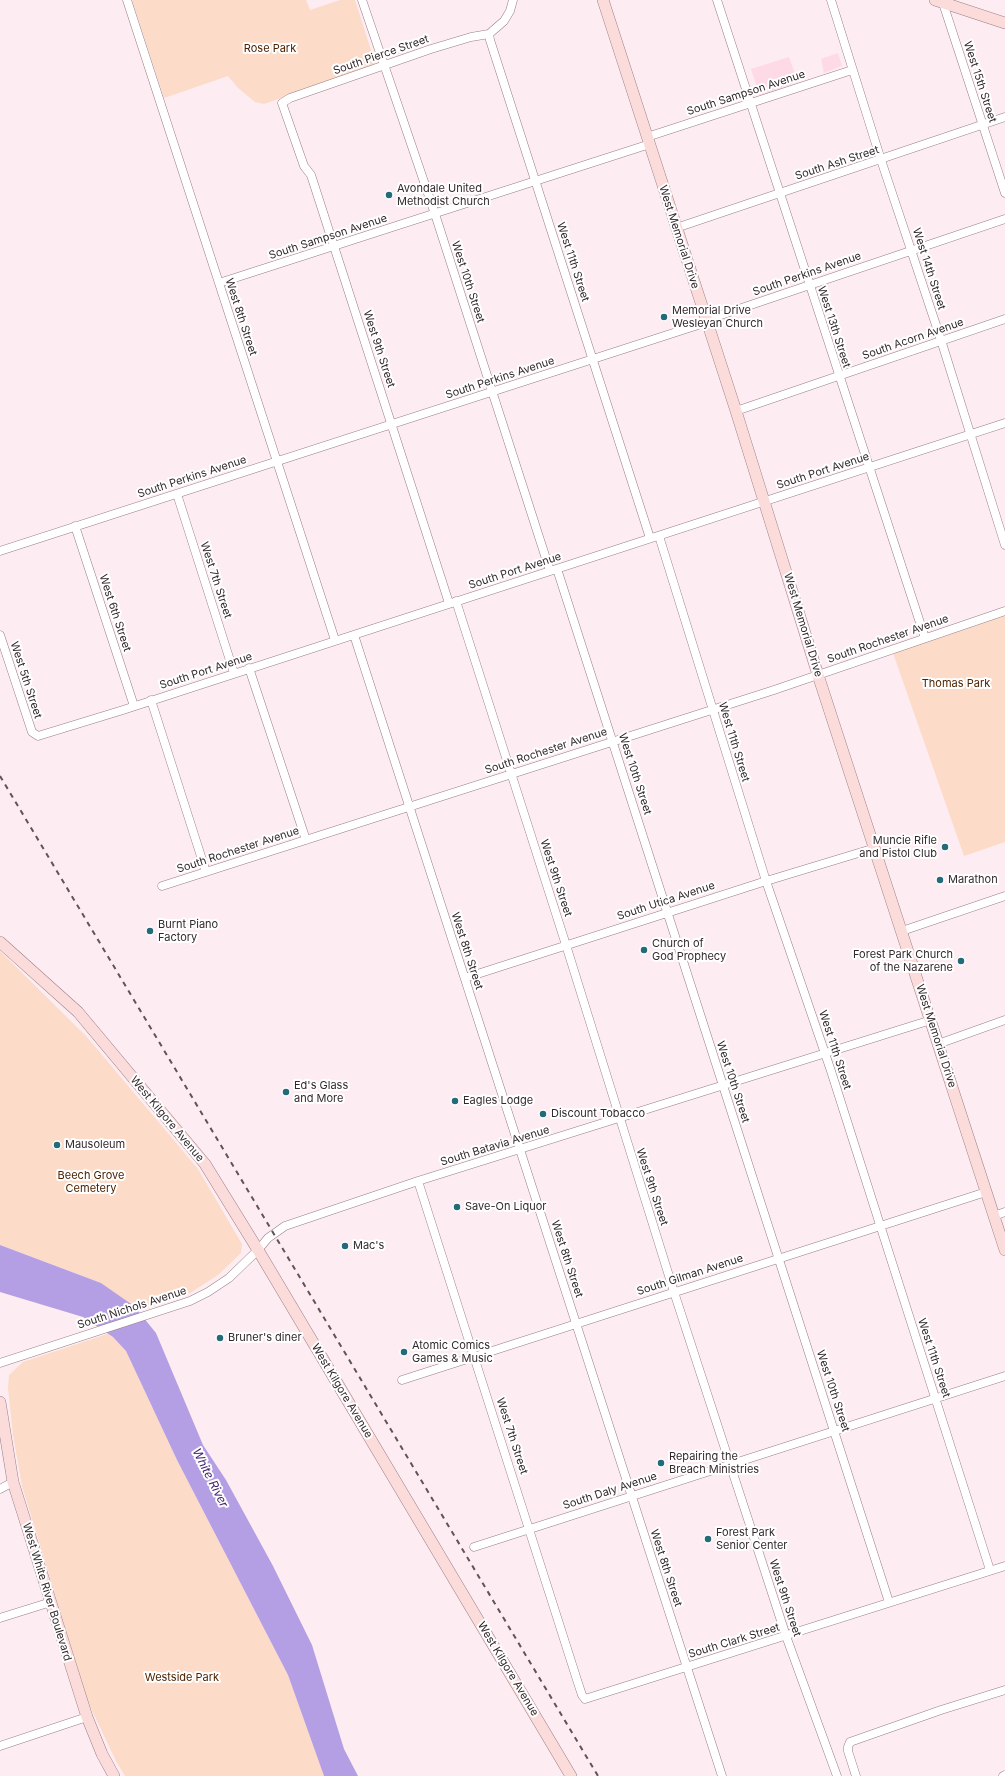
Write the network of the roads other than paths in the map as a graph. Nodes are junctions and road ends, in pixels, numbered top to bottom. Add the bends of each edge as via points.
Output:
1 (127, 0) edge
2 (362, 0) edge
3 (513, 0) edge
4 (603, 0) edge
5 (717, 0) edge
6 (831, 0) edge
7 (940, 1) edge
8 (1005, 23) edge
9 (489, 34) junction
10 (383, 66) junction
11 (852, 70) junction
12 (750, 102) junction
13 (282, 103) joint
14 (1005, 117) edge
15 (982, 125) junction
16 (648, 141) junction
17 (881, 160) junction
18 (535, 181) junction
19 (780, 193) junction
20 (1005, 193) edge
21 (435, 214) junction
22 (1005, 219) edge
23 (676, 228) junction
24 (334, 246) junction
25 (912, 251) junction
26 (219, 283) junction
27 (809, 286) junction
28 (1005, 319) edge
29 (706, 321) junction
30 (941, 340) junction
31 (593, 359) junction
32 (839, 376) junction
33 (492, 392) junction
34 (736, 411) junction
35 (1005, 423) edge
36 (392, 425) junction
37 (971, 435) junction
38 (278, 462) junction
39 (868, 468) junction
40 (177, 494) junction
41 (764, 502) junction
42 (75, 526) junction
43 (659, 536) junction
44 (650, 538) junction
45 (1005, 545) edge
46 (0, 551) edge
47 (553, 570) junction
48 (453, 602) junction
49 (1005, 611) edge
50 (0, 635) edge
51 (354, 635) junction
52 (925, 638) junction
53 (335, 640) junction
54 (249, 668) junction
55 (234, 673) junction
56 (818, 675) junction
57 (151, 700) junction
58 (134, 706) junction
59 (712, 709) junction
60 (32, 732) joint
61 (613, 741) junction
62 (512, 774) junction
63 (409, 806) junction
64 (306, 840) junction
65 (875, 848) junction
66 (206, 872) junction
67 (766, 881) junction
68 (162, 886) dead end
69 (1005, 896) edge
70 (668, 913) junction
71 (902, 931) junction
72 (0, 942) edge
73 (566, 945) junction
74 (465, 978) junction
75 (931, 1020) junction
76 (1005, 1020) edge
77 (938, 1044) junction
78 (824, 1053) junction
79 (723, 1086) junction
80 (619, 1119) junction
81 (520, 1150) junction
82 (418, 1181) junction
83 (986, 1192) junction
84 (1005, 1212) edge
85 (994, 1216) junction
86 (880, 1226) junction
87 (274, 1233) joint
88 (258, 1250) junction
89 (1005, 1250) edge
90 (778, 1258) junction
91 (674, 1292) junction
92 (576, 1323) junction
93 (475, 1356) junction
94 (0, 1363) edge
95 (1005, 1376) edge
96 (402, 1380) dead end
97 (935, 1398) junction
98 (0, 1402) edge
99 (834, 1431) junction
100 (731, 1465) junction
101 (13, 1482) junction
102 (0, 1489) edge
103 (631, 1495) junction
104 (529, 1528) junction
105 (474, 1547) dead end
106 (1005, 1566) edge
107 (990, 1570) junction
108 (51, 1602) junction
109 (889, 1602) junction
110 (0, 1618) edge
111 (786, 1636) junction
112 (687, 1667) junction
113 (1005, 1690) edge
114 (584, 1698) joint
115 (87, 1717) junction
116 (0, 1746) edge
117 (114, 1776) edge
118 (571, 1776) edge
119 (722, 1776) edge
120 (837, 1776) edge
121 (856, 1776) edge

1 - 26 street, West 8th Street
2 - 10 street, West 10th Street
3 - 9 street via 504,21
4 - 16 main road, West Memorial Drive
5 - 12 street, West 13th Street
6 - 11 street, West 14th Street
7 - 8 main road
7 - 15 street, West 15th Street
9 - 10 street, South Pierce Street via 471,37
9 - 18 street, West 11th Street
10 - 13 street, South Pierce Street
10 - 21 street, West 10th Street
11 - 12 street, South Sampson Avenue
11 - 17 street, West 14th Street
12 - 16 street, South Sampson Avenue
12 - 19 street, West 13th Street
13 - 24 street, West 9th Street via 304,166 311,175
14 - 15 street, South Ash Street
15 - 17 street, South Ash Street
15 - 20 street, West 15th Street
16 - 18 street, South Sampson Avenue
16 - 23 main road, West Memorial Drive
17 - 19 street, South Ash Street
17 - 25 street, West 14th Street
18 - 21 street, South Sampson Avenue
18 - 31 street, West 11th Street
19 - 23 street, South Ash Street
19 - 27 street, West 13th Street
21 - 24 street, South Sampson Avenue
21 - 33 street, West 10th Street
22 - 25 street, South Perkins Avenue
23 - 29 main road, West Memorial Drive
24 - 26 street, South Sampson Avenue
24 - 36 street, West 9th Street
25 - 27 street, South Perkins Avenue
25 - 30 street, West 14th Street
26 - 38 street, West 8th Street
27 - 29 street, South Perkins Avenue
27 - 32 street, West 13th Street
28 - 30 street, South Acorn Avenue
29 - 31 street, South Perkins Avenue
29 - 34 main road, West Memorial Drive
30 - 32 street, South Acorn Avenue
30 - 37 street, West 14th Street
31 - 33 street, South Perkins Avenue
31 - 44 street, West 11th Street
32 - 34 street, South Acorn Avenue
32 - 39 street, West 13th Street
33 - 36 street, South Perkins Avenue
33 - 47 street, West 10th Street
34 - 41 main road, West Memorial Drive
35 - 37 street, South Port Avenue
36 - 38 street, South Perkins Avenue
36 - 48 street, West 9th Street
37 - 39 street, South Port Avenue
37 - 45 street, West 14th Street
38 - 40 street, South Perkins Avenue
38 - 53 street, West 8th Street
39 - 41 street, South Port Avenue
39 - 52 street, West 13th Street
40 - 42 street, South Perkins Avenue
40 - 55 street, West 7th Street
41 - 43 street, South Port Avenue
41 - 56 main road, West Memorial Drive
42 - 46 street, South Perkins Avenue
42 - 58 street, West 6th Street
43 - 44 street, South Port Avenue
43 - 59 street, West 11th Street
44 - 47 street, South Port Avenue
47 - 48 street, South Port Avenue
47 - 61 street, West 10th Street
48 - 51 street, South Port Avenue
48 - 62 street, West 9th Street
49 - 52 street, South Rochester Avenue
50 - 60 street, West 5th Street
51 - 53 street, South Port Avenue
51 - 63 street, West 8th Street
52 - 56 street, South Rochester Avenue
53 - 54 street, South Port Avenue
54 - 55 street, South Port Avenue
54 - 64 street
55 - 57 street, South Port Avenue
56 - 59 street, South Rochester Avenue
56 - 65 main road, West Memorial Drive
57 - 58 street, South Port Avenue
57 - 66 street
58 - 60 street, South Port Avenue via 38,736
59 - 61 street, South Rochester Avenue
59 - 67 street, West 11th Street
61 - 62 street, South Rochester Avenue
61 - 70 street, West 10th Street
62 - 63 street, South Rochester Avenue
62 - 73 street, West 9th Street
63 - 64 street, South Rochester Avenue
63 - 74 street, West 8th Street
64 - 66 street, South Rochester Avenue
65 - 67 street, South Utica Avenue
65 - 71 main road, West Memorial Drive
66 - 68 street, South Rochester Avenue
67 - 70 street, South Utica Avenue
67 - 78 street, West 11th Street
69 - 71 street
70 - 73 street, South Utica Avenue
70 - 79 street, West 10th Street
71 - 75 main road, West Memorial Drive
72 - 88 main road, West Kilgore Avenue via 83,1018 205,1164
73 - 74 street, South Utica Avenue
73 - 80 street, West 9th Street
74 - 81 street, West 8th Street
75 - 77 main road, West Memorial Drive
75 - 78 street, South Batavia Avenue
76 - 77 street
77 - 83 main road, West Memorial Drive
78 - 79 street, South Batavia Avenue
78 - 86 street, West 11th Street
79 - 80 street, South Batavia Avenue
79 - 90 street, West 10th Street
80 - 81 street, South Batavia Avenue
80 - 91 street, West 9th Street
81 - 82 street, South Batavia Avenue
81 - 92 street, West 8th Street
82 - 87 street, South Batavia Avenue via 285,1226
82 - 93 street, West 7th Street
83 - 85 main road, West Memorial Drive
83 - 86 street, South Gilman Avenue
84 - 85 street
85 - 89 main road, West Memorial Drive
86 - 90 street, South Gilman Avenue
86 - 97 street, West 11th Street
87 - 88 street, South Nichols Avenue
88 - 94 street, South Nichols Avenue via 228,1278 208,1292 178,1306
88 - 118 main road, West Kilgore Avenue
90 - 91 street, South Gilman Avenue
90 - 99 street, West 10th Street
91 - 92 street, South Gilman Avenue
91 - 100 street, West 9th Street
92 - 93 street, South Gilman Avenue
92 - 103 street, West 8th Street
93 - 96 street, South Gilman Avenue
93 - 104 street, West 7th Street
95 - 97 street, South Daly Avenue
97 - 99 street, South Daly Avenue
97 - 107 street, West 11th Street
98 - 101 main road, West White River Boulevard
99 - 100 street, South Daly Avenue
99 - 109 street, West 10th Street
100 - 103 street, South Daly Avenue
100 - 111 street, West 9th Street
101 - 102 street
101 - 108 main road, West White River Boulevard
103 - 104 street, South Daly Avenue
103 - 112 street, West 8th Street
104 - 105 street, South Daly Avenue
104 - 114 street, West 7th Street
106 - 107 street, South Clark Street
107 - 109 street, South Clark Street
108 - 110 street
108 - 115 main road, West White River Boulevard
109 - 111 street, South Clark Street
111 - 112 street, South Clark Street
111 - 120 street, West 9th Street
112 - 114 street, South Clark Street via 589,1699
112 - 119 street, West 8th Street
113 - 121 street via 850,1742 848,1751
115 - 116 street
115 - 117 main road, West White River Boulevard

